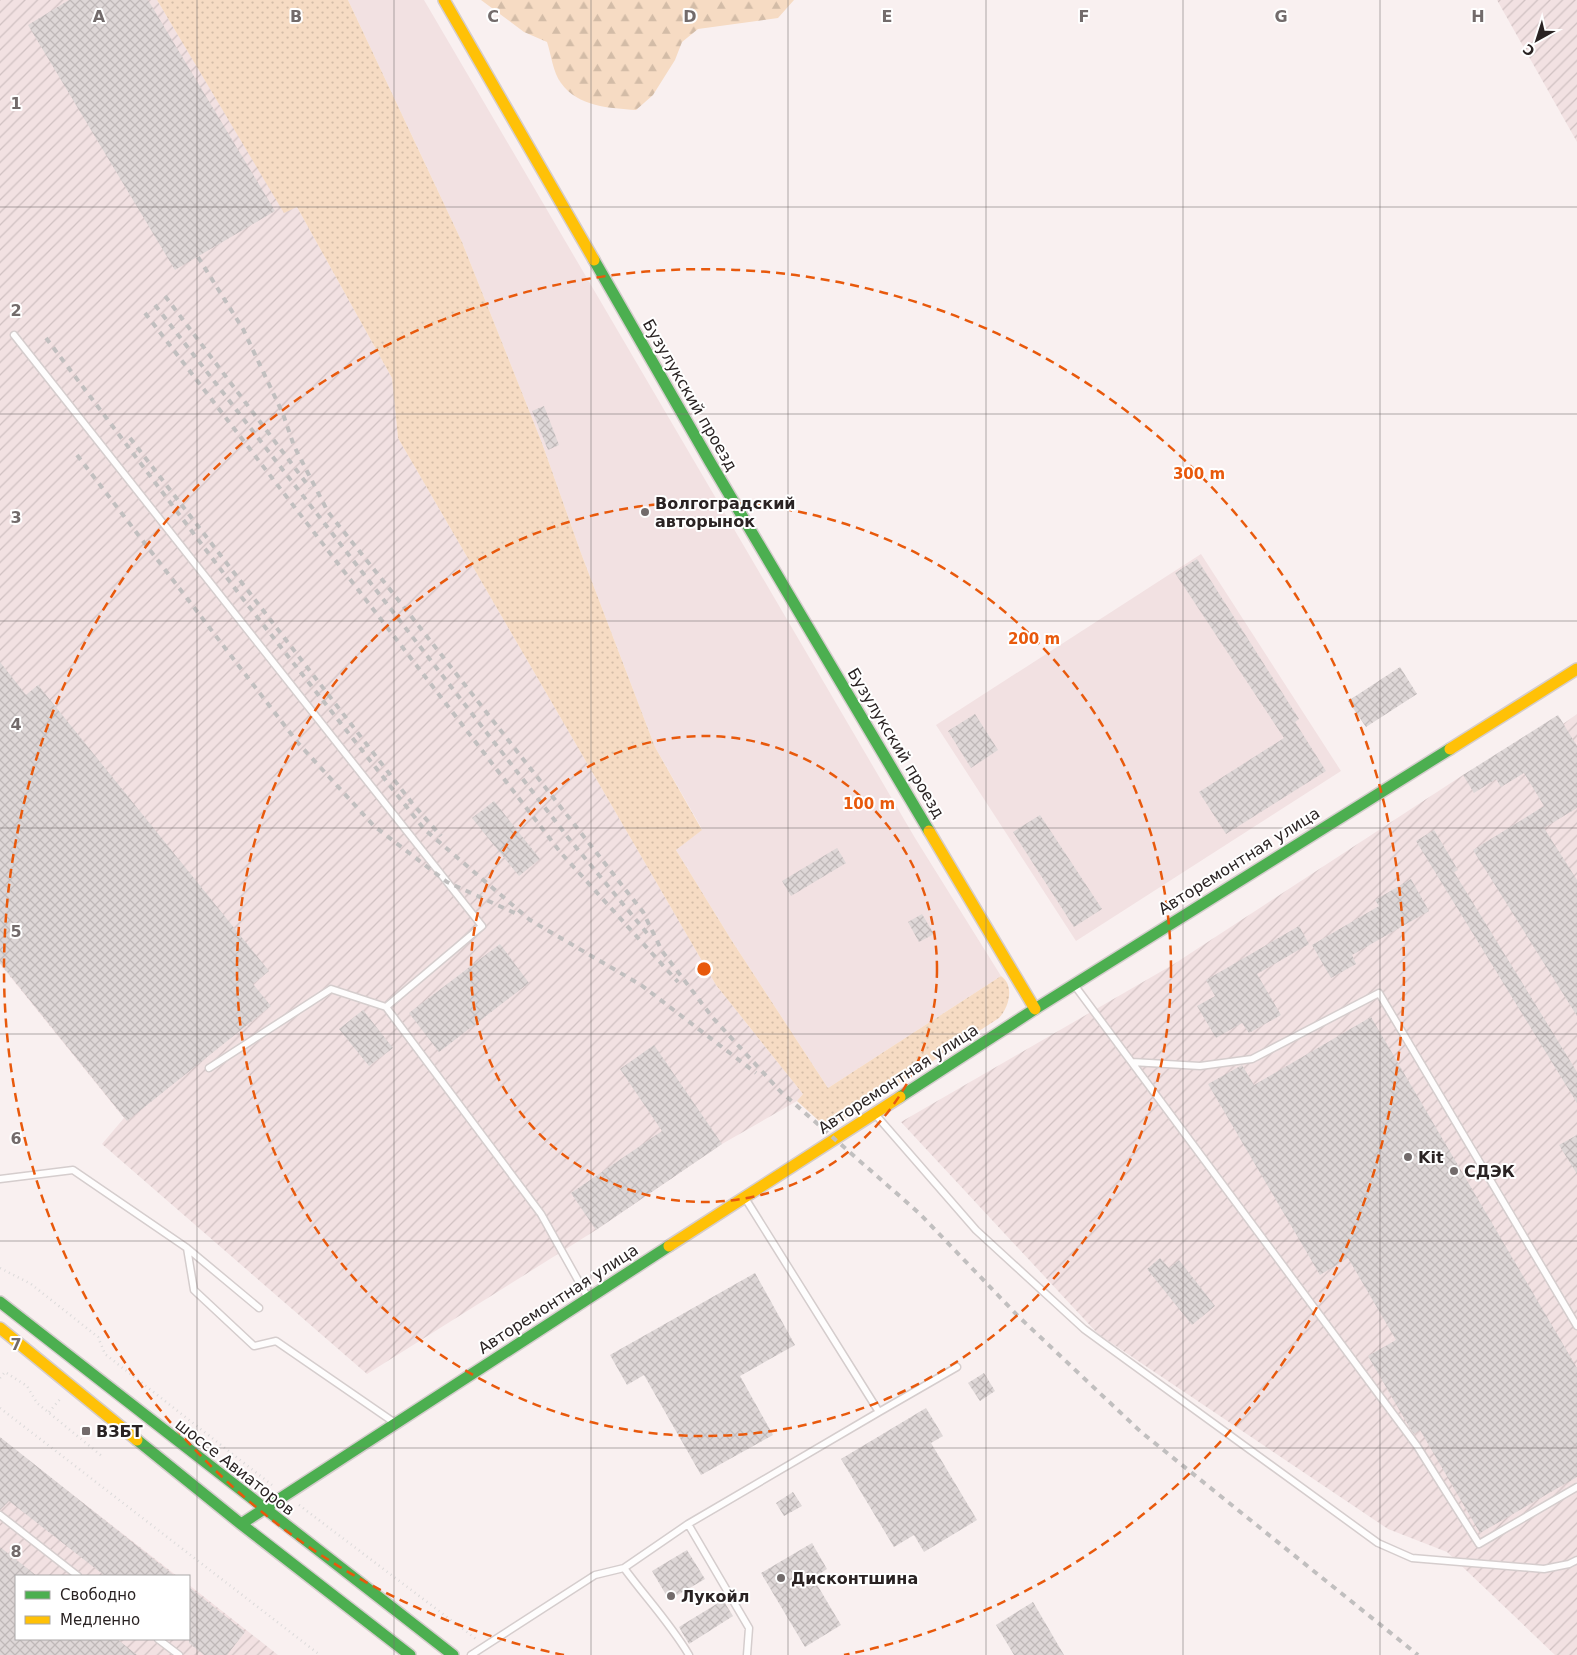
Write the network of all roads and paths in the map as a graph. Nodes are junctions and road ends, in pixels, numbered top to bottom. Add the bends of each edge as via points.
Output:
1 (444, 0) edge
2 (14, 334) dead end
3 (1577, 669) edge
4 (1074, 985) junction
5 (386, 1007) junction
6 (1035, 1009) junction
7 (1132, 1062) junction
8 (208, 1068) dead end
9 (874, 1114) junction
10 (0, 1179) edge
11 (744, 1198) junction
12 (187, 1248) junction
13 (0, 1268) edge
14 (588, 1299) junction
15 (0, 1302) edge
16 (259, 1308) dead end
17 (1577, 1326) edge
18 (0, 1328) edge
19 (957, 1367) dead end
20 (0, 1368) edge
21 (5, 1372) junction
22 (0, 1378) edge
23 (0, 1408) edge
24 (879, 1412) junction
25 (396, 1423) junction
26 (103, 1457) dead end
27 (1577, 1486) edge
28 (285, 1495) junction
29 (263, 1509) junction
30 (0, 1515) edge
31 (241, 1524) junction
32 (688, 1524) junction
33 (1577, 1560) edge
34 (624, 1568) junction
35 (77, 1575) edge
36 (159, 1640) edge
37 (485, 1646) junction
38 (179, 1655) edge
39 (320, 1655) edge
40 (410, 1655) edge
41 (453, 1655) edge
42 (471, 1655) edge
43 (689, 1655) edge
44 (747, 1655) edge

1 - 6 main road, Бузулукский проезд via 710,462
2 - 5 lane via 482,926
3 - 4 main road, Авторемонтная улица
4 - 6 main road, Авторемонтная улица
4 - 7 lane
5 - 8 lane via 331,989
5 - 14 lane via 541,1214
6 - 9 main road, Авторемонтная улица
7 - 17 lane via 1200,1066 1252,1058 1379,993
7 - 27 lane via 1417,1446 1479,1544
9 - 11 main road, Авторемонтная улица
9 - 33 lane via 976,1230 1084,1329 1378,1543 1412,1558 1544,1570
10 - 12 lane via 73,1170
11 - 14 main road, Авторемонтная улица
11 - 24 lane
12 - 16 lane
12 - 25 lane via 194,1290 254,1346 276,1341
13 - 28 path via 46,1295 98,1337 105,1354
14 - 25 main road, Авторемонтная улица
15 - 29 main road, шоссе Авиаторов
18 - 31 main road
19 - 24 lane
20 - 21 path
21 - 22 path
21 - 26 path via 27,1386 37,1403
23 - 39 path
24 - 32 lane
25 - 28 main road, Авторемонтная улица
28 - 29 main road, Авторемонтная улица
28 - 37 path
29 - 31 main road, Авторемонтная улица
29 - 41 main road, шоссе Авиаторов
30 - 35 lane
31 - 40 main road
32 - 34 lane
32 - 44 lane via 749,1628
34 - 37 lane via 595,1574
34 - 43 lane via 662,1614
36 - 38 lane
37 - 42 lane

